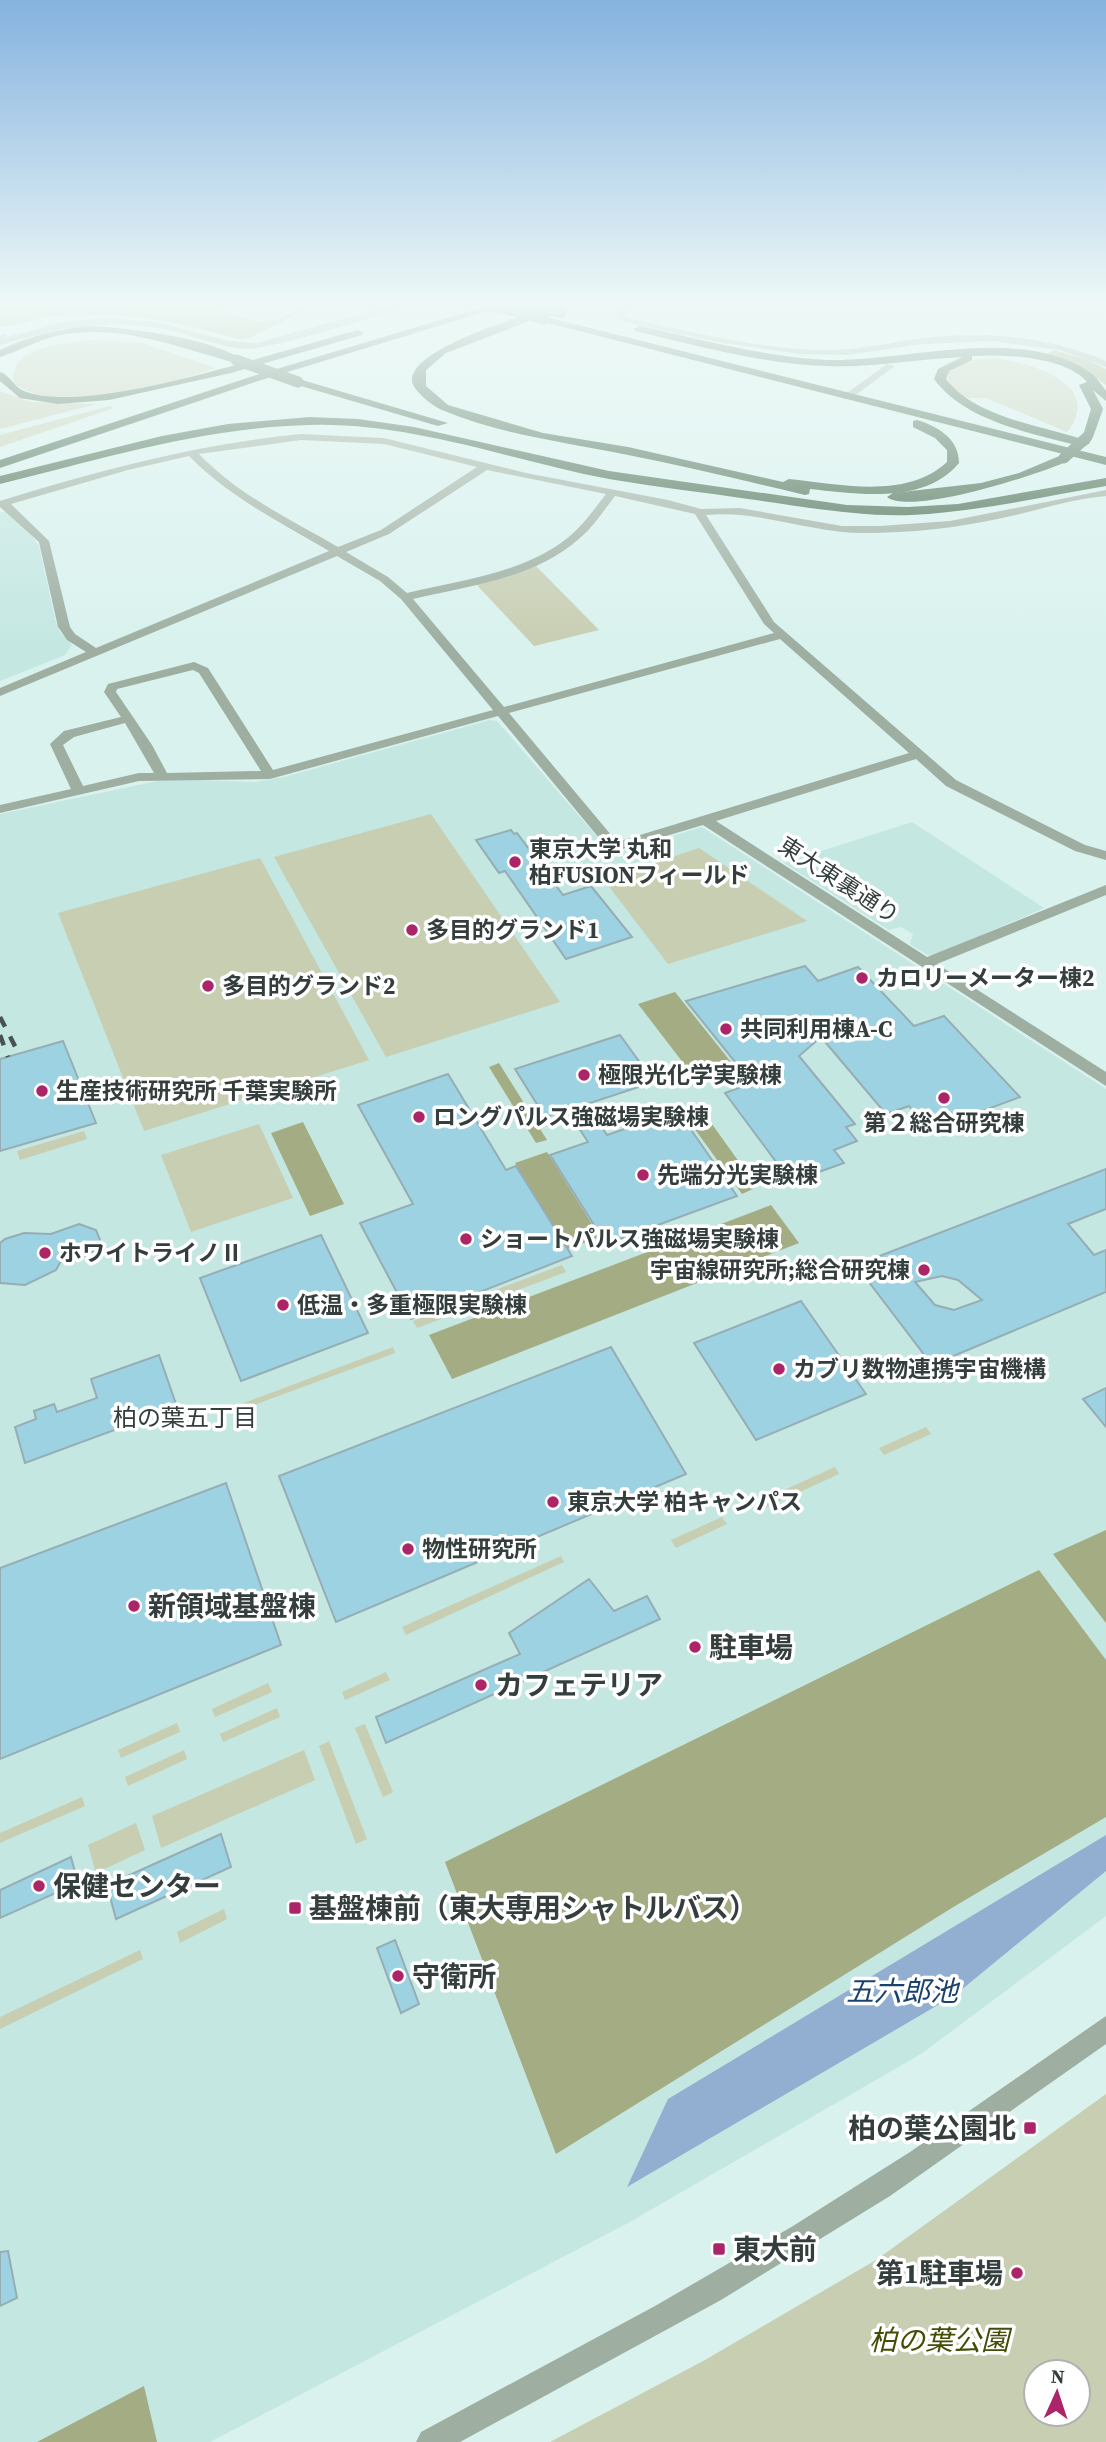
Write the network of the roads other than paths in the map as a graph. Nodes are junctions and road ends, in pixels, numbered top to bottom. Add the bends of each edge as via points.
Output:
1 (95, 419) edge
2 (134, 419) edge
3 (403, 419) edge
4 (429, 419) edge
5 (484, 419) edge
6 (900, 419) edge
7 (946, 419) edge
8 (980, 419) edge
9 (1023, 419) edge
10 (1098, 419) edge
11 (541, 436) junction
12 (1100, 442) edge
13 (479, 443) junction
14 (0, 450) edge
15 (192, 453) junction
16 (1070, 459) junction
17 (1106, 461) edge
18 (0, 464) edge
19 (486, 466) junction
20 (0, 480) edge
21 (766, 481) junction
22 (1106, 482) edge
23 (613, 492) junction
24 (1106, 493) edge
25 (799, 502) junction
26 (2, 504) edge
27 (699, 513) junction
28 (337, 552) junction
29 (405, 597) junction
30 (781, 635) junction
31 (94, 652) junction
32 (0, 692) edge
33 (499, 713) junction
34 (127, 719) junction
35 (918, 754) junction
36 (162, 775) junction
37 (270, 775) junction
38 (79, 791) junction
39 (0, 809) edge
40 (705, 820) junction
41 (1106, 856) edge
42 (1106, 890) edge
43 (925, 963) junction
44 (1106, 1080) edge
45 (1106, 2029) edge
46 (431, 2442) edge

1 - 14 highway
2 - 18 highway
3 - 13 highway
4 - 11 highway
5 - 11 highway
6 - 21 highway via 939,435 953,449 953,463 941,476 865,490
7 - 17 highway
8 - 12 highway
9 - 12 highway
10 - 12 highway
11 - 21 highway
12 - 16 highway
13 - 20 highway via 358,423 277,423 162,440
13 - 25 highway via 609,475
15 - 19 street via 278,439 342,437 416,447
15 - 26 street
15 - 28 street via 235,491
16 - 21 highway via 1011,481 932,495 840,496
16 - 25 highway via 1026,484 959,499
19 - 23 street
19 - 28 street via 414,516
22 - 25 highway via 932,510 847,509
23 - 27 street
23 - 29 street via 584,530 549,555 510,571
24 - 27 street via 997,516 897,528 845,529 733,511
26 - 31 street via 44,541 64,627 71,638
27 - 30 street
28 - 29 street
28 - 31 street
29 - 33 street
30 - 33 street
30 - 35 street
31 - 32 street
33 - 37 street
33 - 40 street via 614,847
34 - 36 street
34 - 37 street via 110,692 112,687 198,667
34 - 38 street via 69,734 56,744
35 - 40 street
35 - 41 street via 966,793
36 - 37 street
36 - 38 street
38 - 39 street
40 - 43 street, 東大東裏通り
42 - 43 street
43 - 44 street, 東大東裏通り
45 - 46 street via 968,2130 804,2236 637,2333

